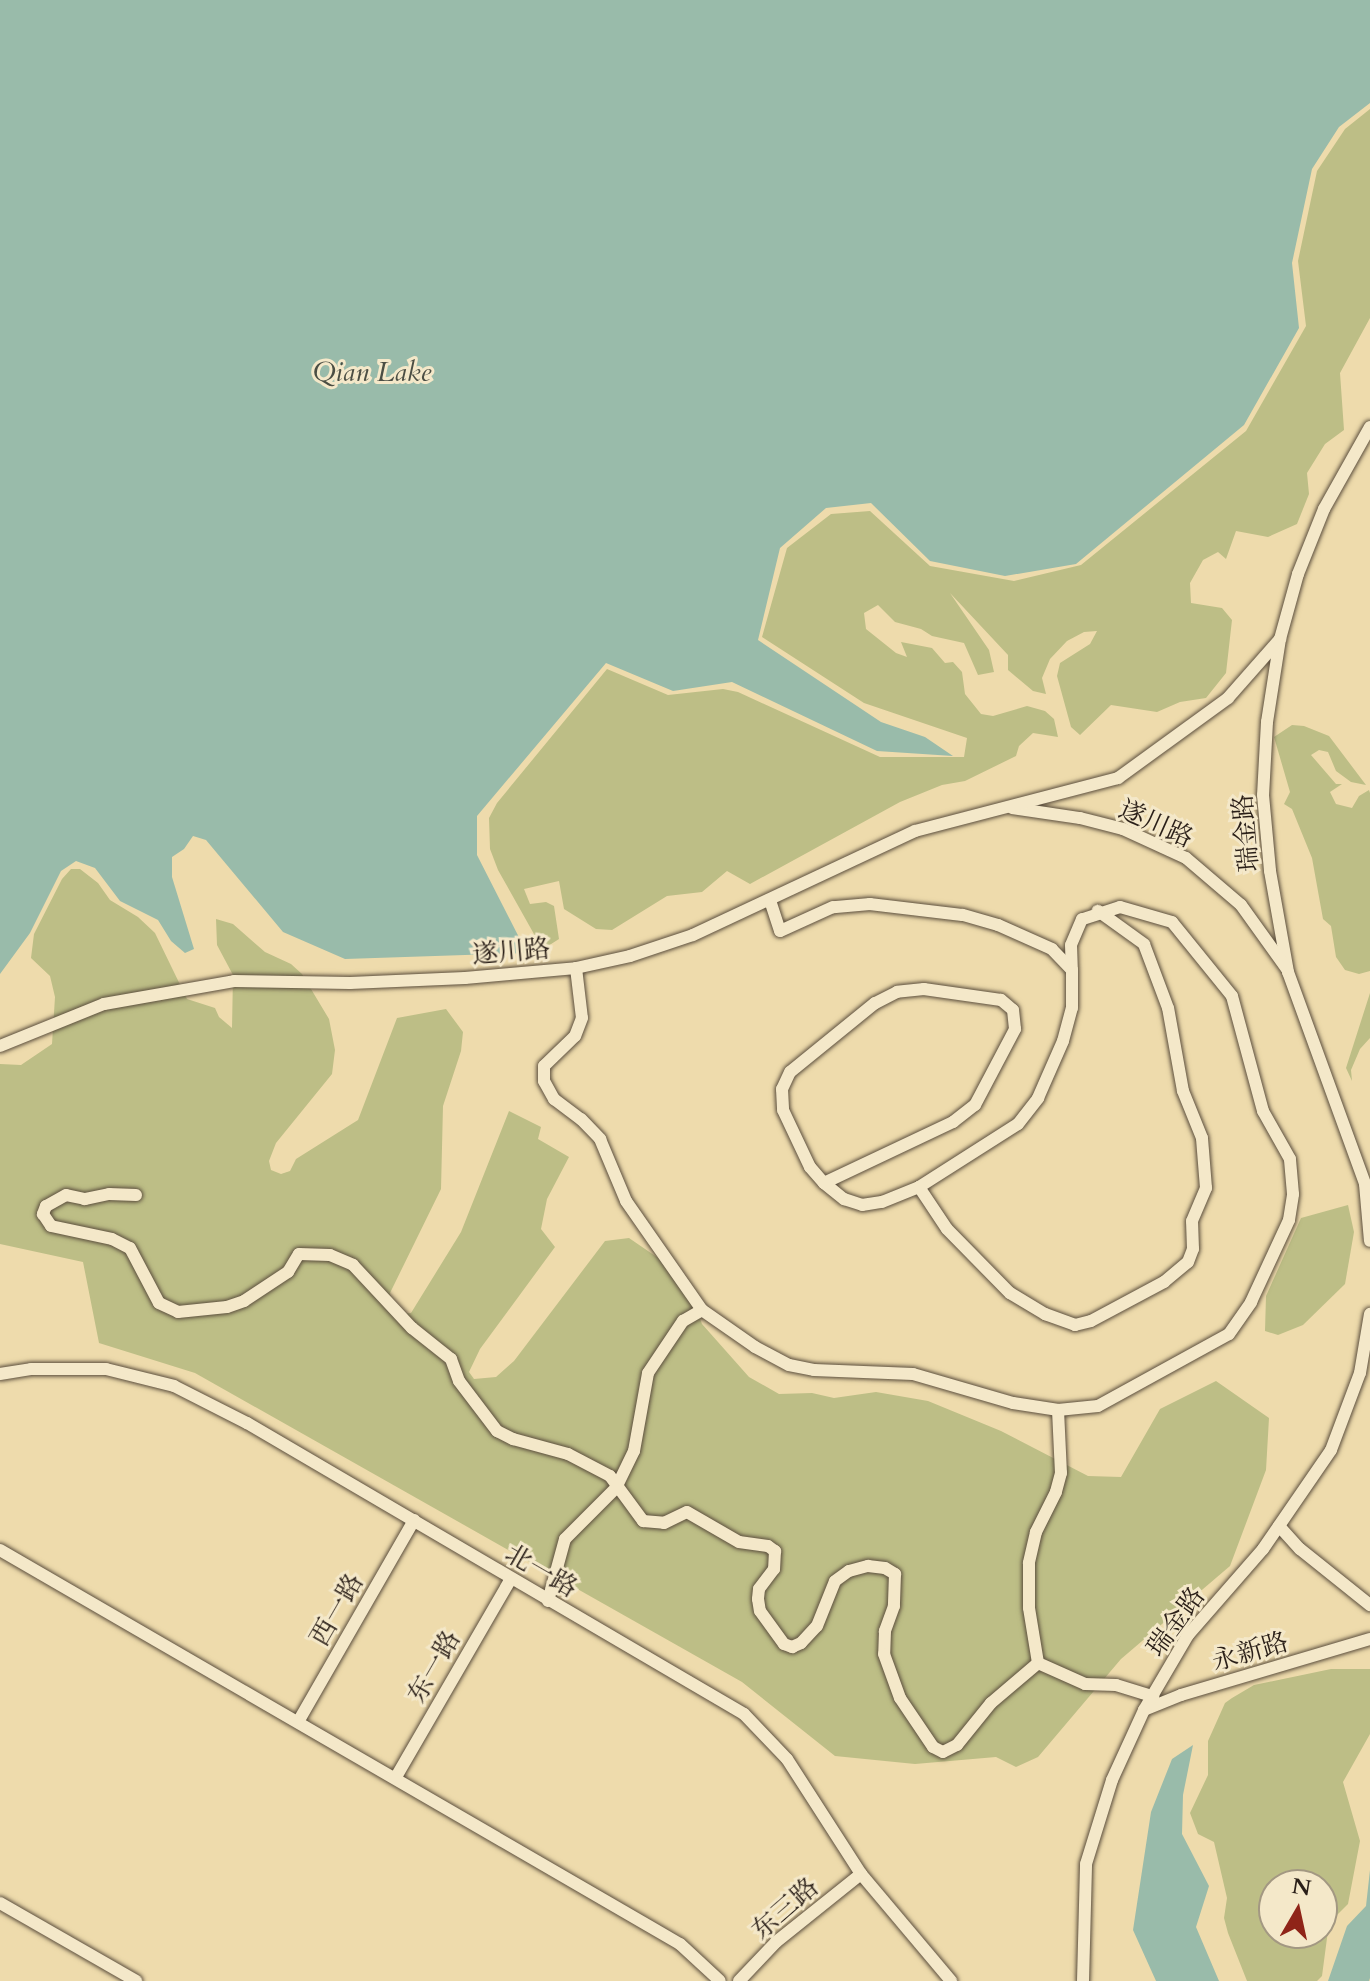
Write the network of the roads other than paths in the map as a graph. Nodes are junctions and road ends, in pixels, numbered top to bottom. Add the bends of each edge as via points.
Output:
1 (1370, 427) edge
2 (1280, 639) junction
3 (1006, 807) junction
4 (770, 901) junction
5 (1098, 911) junction
6 (576, 968) junction
7 (1072, 970) junction
8 (1288, 972) junction
9 (0, 1046) edge
10 (824, 1183) junction
11 (919, 1187) junction
12 (136, 1195) dead end
13 (1370, 1241) edge
14 (702, 1310) junction
15 (1370, 1314) edge
16 (0, 1374) edge
17 (1058, 1410) junction
18 (616, 1488) junction
19 (414, 1520) junction
20 (1279, 1526) junction
21 (0, 1550) edge
22 (511, 1579) junction
23 (548, 1601) junction
24 (1370, 1605) edge
25 (1370, 1639) edge
26 (1038, 1663) junction
27 (1153, 1696) junction
28 (1144, 1710) junction
29 (298, 1722) junction
30 (396, 1777) junction
31 (861, 1874) junction
32 (0, 1903) edge
33 (136, 1981) edge
34 (720, 1981) edge
35 (739, 1981) edge
36 (951, 1981) edge
37 (1083, 1981) edge

1 - 2 street, 瑞金路 via 1324,509
2 - 3 street, 遂川路 via 1228,698 1118,778
2 - 8 street, 瑞金路 via 1263,795
3 - 4 street, 遂川路 via 915,831
3 - 8 street, 遂川路 via 1123,829 1186,858 1241,905
4 - 6 street, 遂川路 via 681,939
4 - 7 street via 780,931 833,907 870,904 962,915 1052,949
5 - 7 street via 1082,919 1071,945
5 - 11 street via 1144,944 1168,1008 1183,1091 1202,1138 1206,1188 1192,1221 1188,1262 1164,1282 1075,1325 1010,1293 947,1229
5 - 17 street via 1120,907 1172,922 1232,996 1263,1111 1290,1159 1293,1194 1283,1234 1251,1302 1229,1334 1098,1406
6 - 9 street, 遂川路 via 366,983 234,981 104,1004
6 - 14 street via 582,1018 575,1036 544,1066 544,1081 554,1099 600,1139 626,1201
7 - 11 street via 1072,1008 1038,1098 1018,1124
8 - 13 street, 瑞金路 via 1365,1184
10 - 10 street via 810,1167 783,1110 782,1089 790,1072 875,1003 897,992 924,989 1001,1000 1013,1010 1015,1029 975,1105 953,1122
10 - 11 street via 862,1205
12 - 18 street via 66,1195 46,1206 43,1214 51,1226 130,1248 159,1303 178,1312 244,1301 288,1272 299,1254 330,1255 353,1265 412,1328 451,1359 459,1381 497,1431 568,1454 610,1476
14 - 17 street via 789,1365 913,1374 1013,1403
14 - 18 street via 683,1321 648,1373 634,1451
15 - 20 street, 瑞金路 via 1360,1373 1331,1450
16 - 19 street, 北一路 via 106,1369 174,1386
17 - 26 street via 1061,1473 1029,1563 1029,1608
18 - 23 street via 565,1539
18 - 26 street via 643,1521 664,1523 687,1512 739,1542 775,1551 774,1569 759,1589 760,1611 777,1638 792,1647 817,1626 835,1581 849,1571 868,1566 895,1574 884,1654 900,1698 933,1747 943,1752 957,1745 991,1703
19 - 22 street, 北一路
19 - 29 street, 西一路
20 - 24 street
20 - 27 street, 瑞金路 via 1188,1635
21 - 29 street
22 - 23 street, 北一路
22 - 30 street, 东一路
23 - 31 street, 北一路 via 744,1714 787,1759
25 - 28 street, 永新路
26 - 27 street via 1085,1684 1116,1685
27 - 28 street, 瑞金路
28 - 37 street, 瑞金路 via 1112,1780 1086,1864
29 - 30 street
30 - 34 street via 680,1944
31 - 35 street, 东三路 via 776,1942
31 - 36 street, 北一路
32 - 33 street

